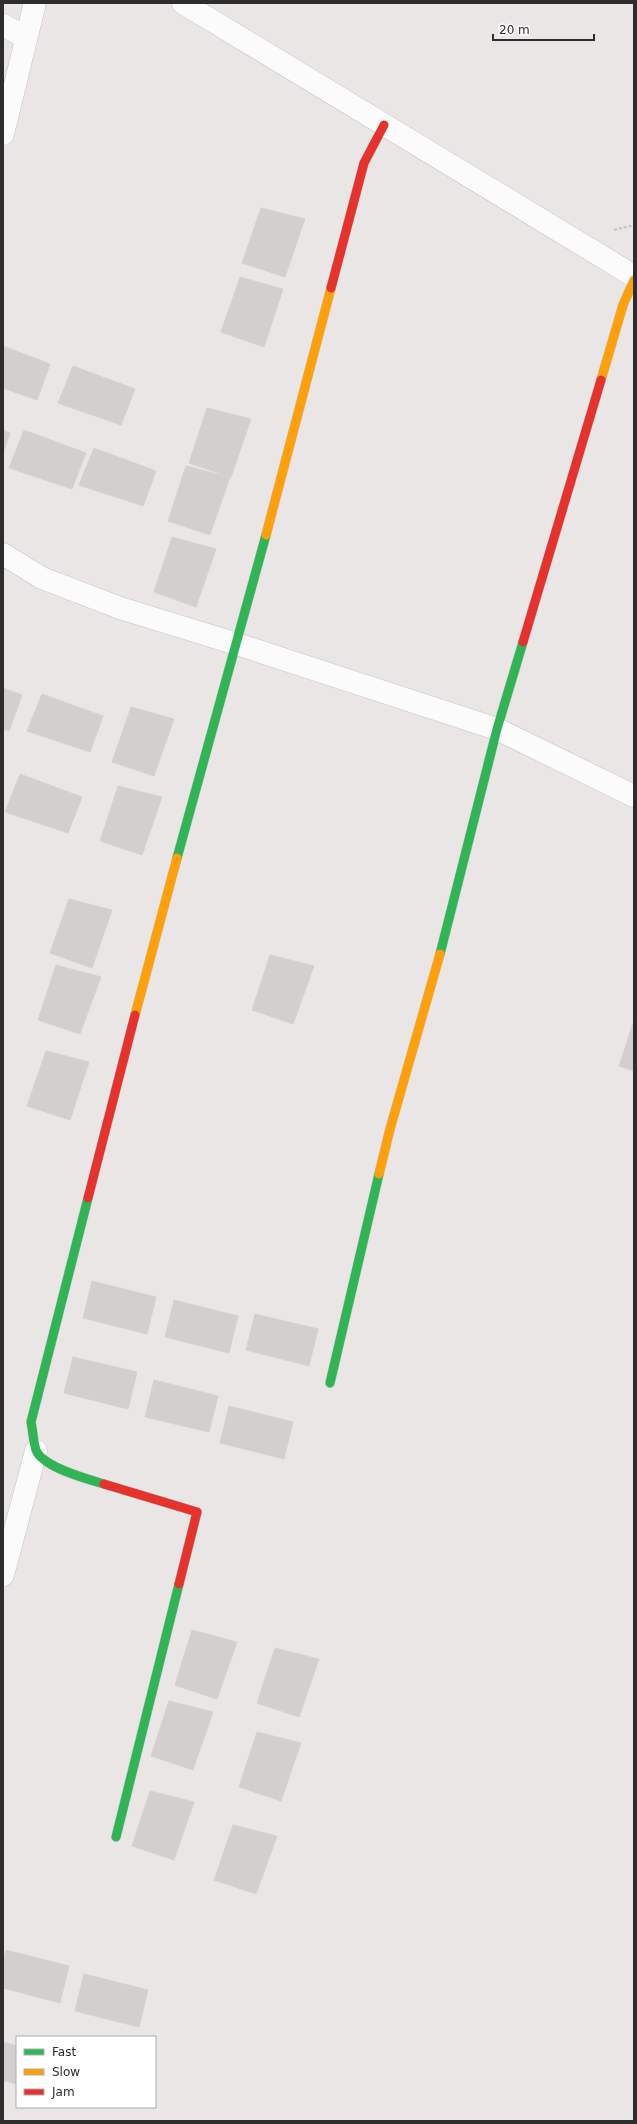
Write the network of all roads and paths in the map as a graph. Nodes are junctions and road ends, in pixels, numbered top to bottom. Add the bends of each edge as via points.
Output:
1 (35, 3) edge
2 (182, 3) edge
3 (3, 25) edge
4 (25, 37) junction
5 (384, 125) junction
6 (3, 134) edge
7 (634, 276) edge
8 (634, 280) edge
9 (3, 554) edge
10 (237, 644) junction
11 (497, 729) junction
12 (634, 796) edge
13 (330, 1383) dead end
14 (36, 1451) junction
15 (3, 1575) edge
16 (116, 1837) dead end

1 - 4 street
2 - 5 street
3 - 4 street
4 - 6 street
5 - 7 street
5 - 10 street via 364,163
8 - 11 street via 622,305
9 - 10 street via 42,578 120,608
10 - 11 street
10 - 14 street via 145,976 31,1422
11 - 12 street
11 - 13 street via 430,992 390,1129
14 - 15 street
14 - 16 street via 73,1475 198,1512

